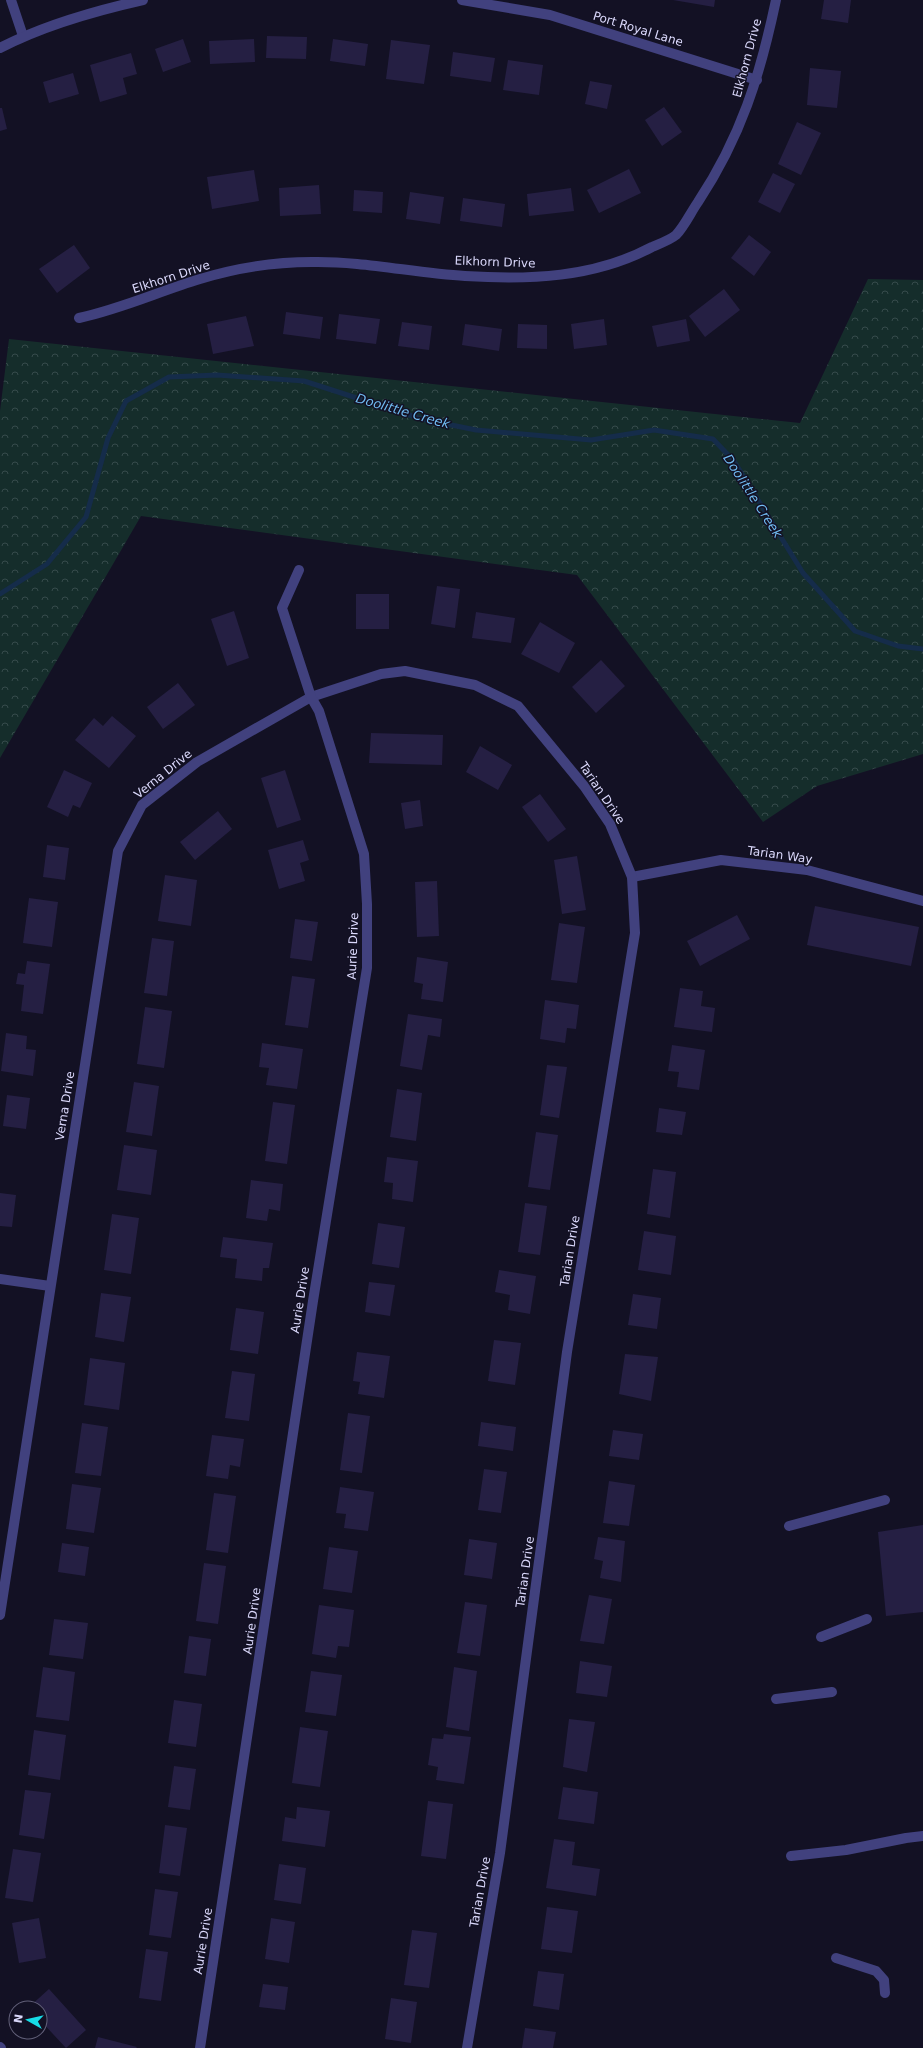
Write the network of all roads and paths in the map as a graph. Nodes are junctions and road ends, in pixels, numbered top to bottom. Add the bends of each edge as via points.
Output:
1 (11, 0) edge
2 (143, 0) edge
3 (462, 0) edge
4 (776, 0) edge
5 (23, 36) junction
6 (0, 48) edge
7 (757, 80) junction
8 (80, 318) dead end
9 (299, 570) dead end
10 (311, 697) junction
11 (632, 877) junction
12 (923, 901) edge
13 (0, 1279) edge
14 (50, 1286) junction
15 (884, 1500) dead end
16 (789, 1526) dead end
17 (4, 1564) edge
18 (0, 1615) edge
19 (867, 1619) dead end
20 (821, 1637) dead end
21 (832, 1692) dead end
22 (776, 1699) dead end
23 (923, 1836) edge
24 (791, 1856) dead end
25 (836, 1958) dead end
26 (885, 1993) dead end
27 (200, 2048) edge
28 (467, 2048) edge

1 - 5 street
2 - 5 street via 106,8
3 - 7 street, Port Royal Lane via 550,15
4 - 7 street, Elkhorn Drive
5 - 6 street
7 - 8 street, Elkhorn Drive via 739,128 716,174 676,235 634,257 580,273 524,278 464,276 360,264 268,264 202,278 100,314
9 - 10 street, Aurie Drive via 282,608
10 - 11 street, Tarian Drive via 381,674 405,671 475,685 518,706 584,786 610,824
10 - 14 street, Verna Drive via 197,762 148,800 142,805 118,851
10 - 27 street, Aurie Drive via 319,711 364,854 367,968 313,1301
11 - 12 street, Tarian Way via 721,860 807,870
11 - 28 street, Tarian Drive via 635,933 567,1352 500,1853
13 - 14 street
14 - 17 street, Verna Drive
15 - 16 street
17 - 18 street, Verna Drive
19 - 20 street
21 - 22 street
23 - 24 street via 846,1850
25 - 26 street via 876,1971 884,1980

